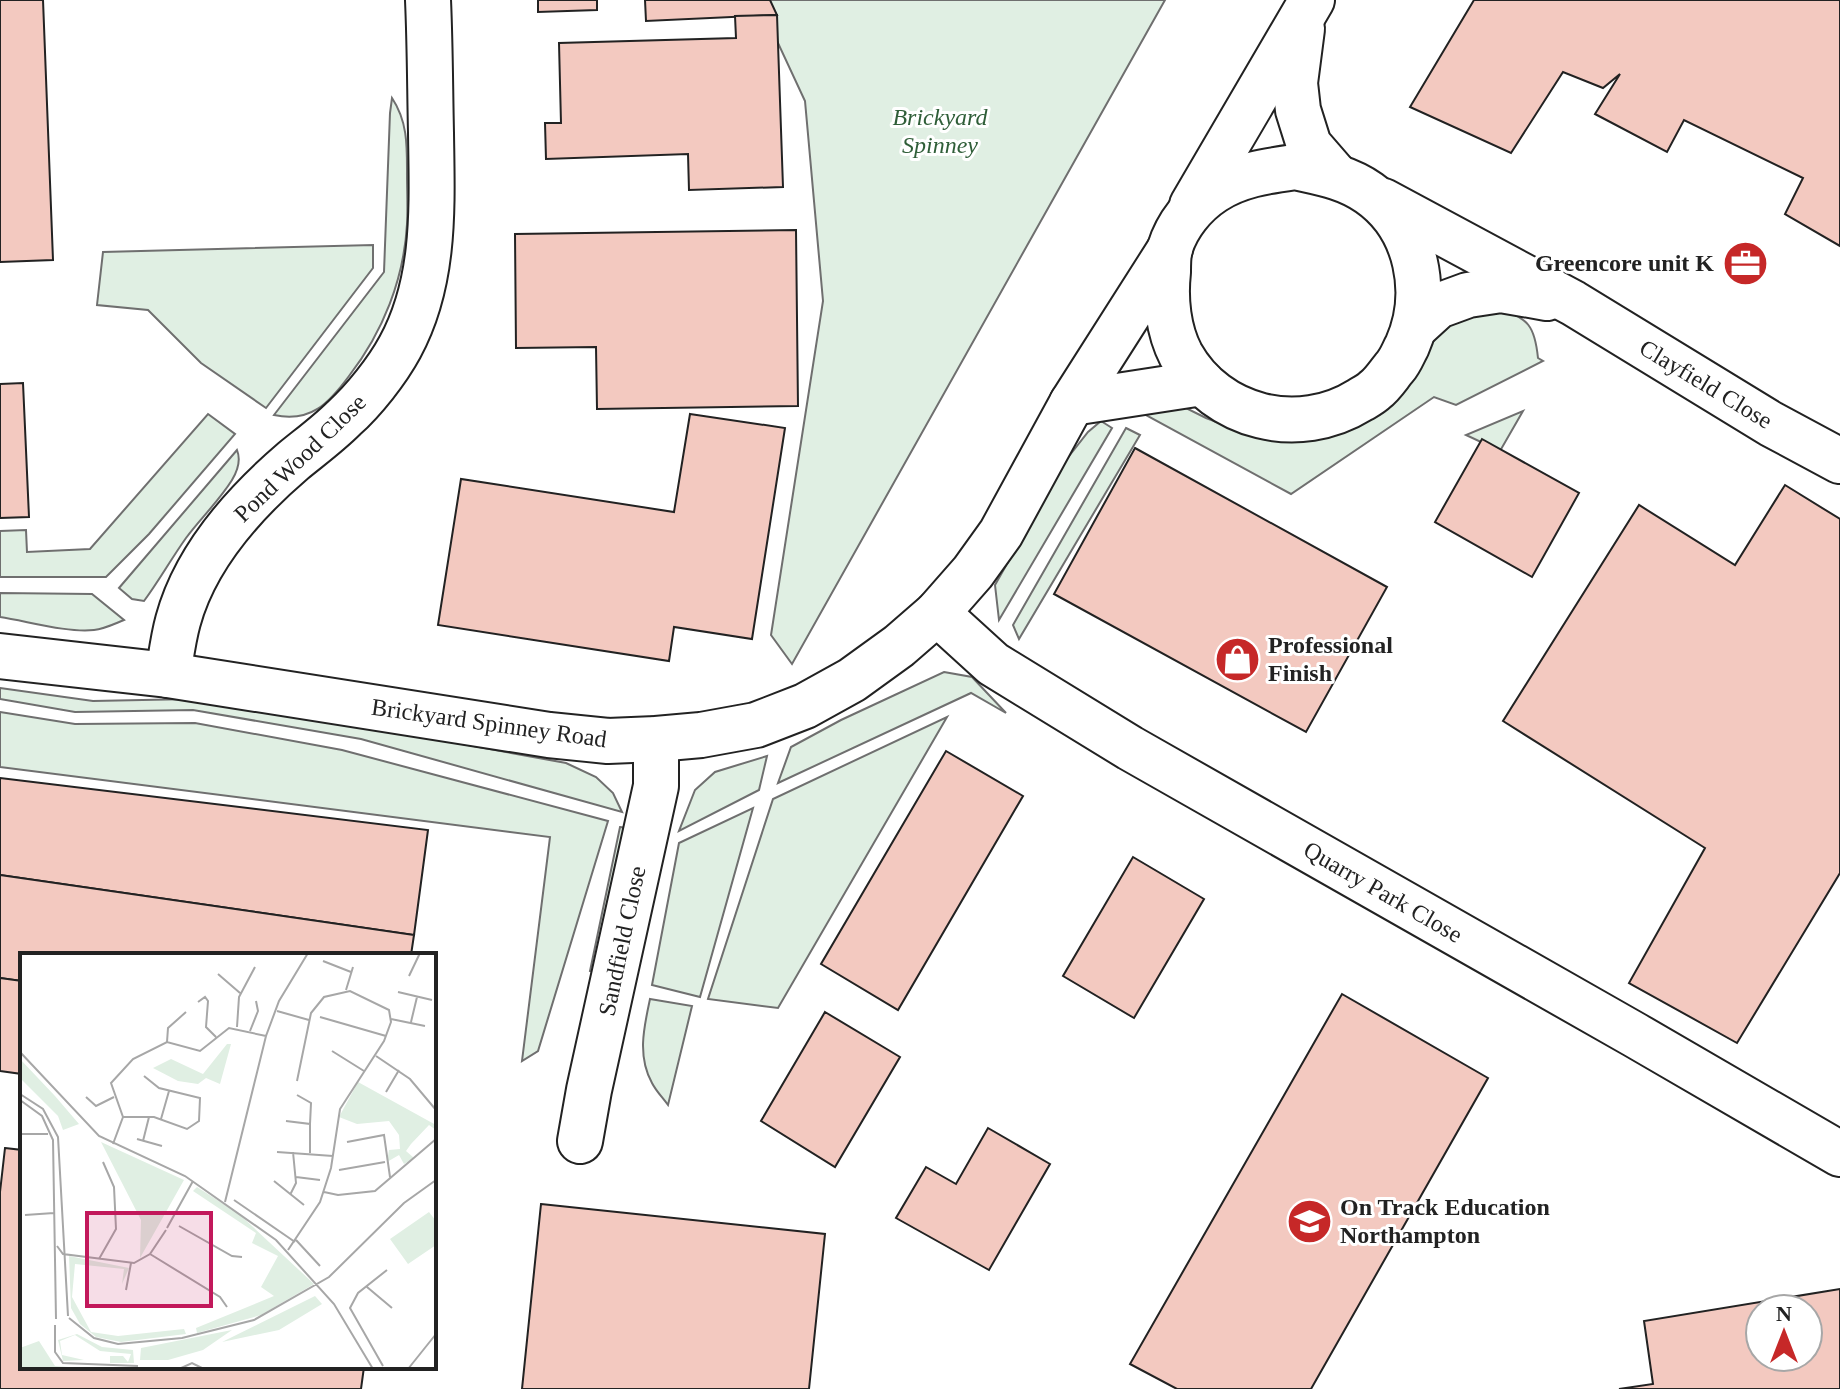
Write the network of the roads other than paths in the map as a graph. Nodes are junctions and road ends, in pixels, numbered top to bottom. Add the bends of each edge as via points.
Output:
1 (428, 0) edge
2 (1308, 7) edge
3 (1352, 184) junction
4 (1177, 233) junction
5 (1573, 303) junction
6 (1415, 327) junction
7 (1202, 383) junction
8 (1072, 403) junction
9 (1840, 461) edge
10 (937, 613) junction
11 (0, 656) edge
12 (168, 675) junction
13 (656, 739) junction
14 (580, 1141) dead end
15 (1840, 1154) edge

1 - 12 street, Pond Wood Close via 432,195 426,274 416,309 400,347 370,390 255,497 221,538 193,581 178,621
2 - 3 street, Brickyard Spinney Road via 1295,83 1298,110 1309,145
2 - 4 street, Brickyard Spinney Road
3 - 4 street via 1295,167 1253,174 1214,190
3 - 5 street, Clayfield Close
3 - 6 street via 1391,214 1407,240 1419,297
4 - 7 street via 1166,286 1169,321 1181,354
4 - 8 street, Brickyard Spinney Road
5 - 6 street, Clayfield Close via 1501,290 1468,295 1438,306
5 - 9 street, Clayfield Close
6 - 7 street via 1400,361 1375,390 1343,410 1306,420 1269,419 1233,405
7 - 8 street
8 - 10 street, Brickyard Spinney Road via 1001,533
10 - 13 street, Brickyard Spinney Road via 852,680 805,706 756,725
10 - 15 street, Quarry Park Close via 993,664 1130,748
11 - 12 street, Brickyard Spinney Road
12 - 13 street, Brickyard Spinney Road via 549,735
13 - 14 street, Sandfield Close via 656,786

